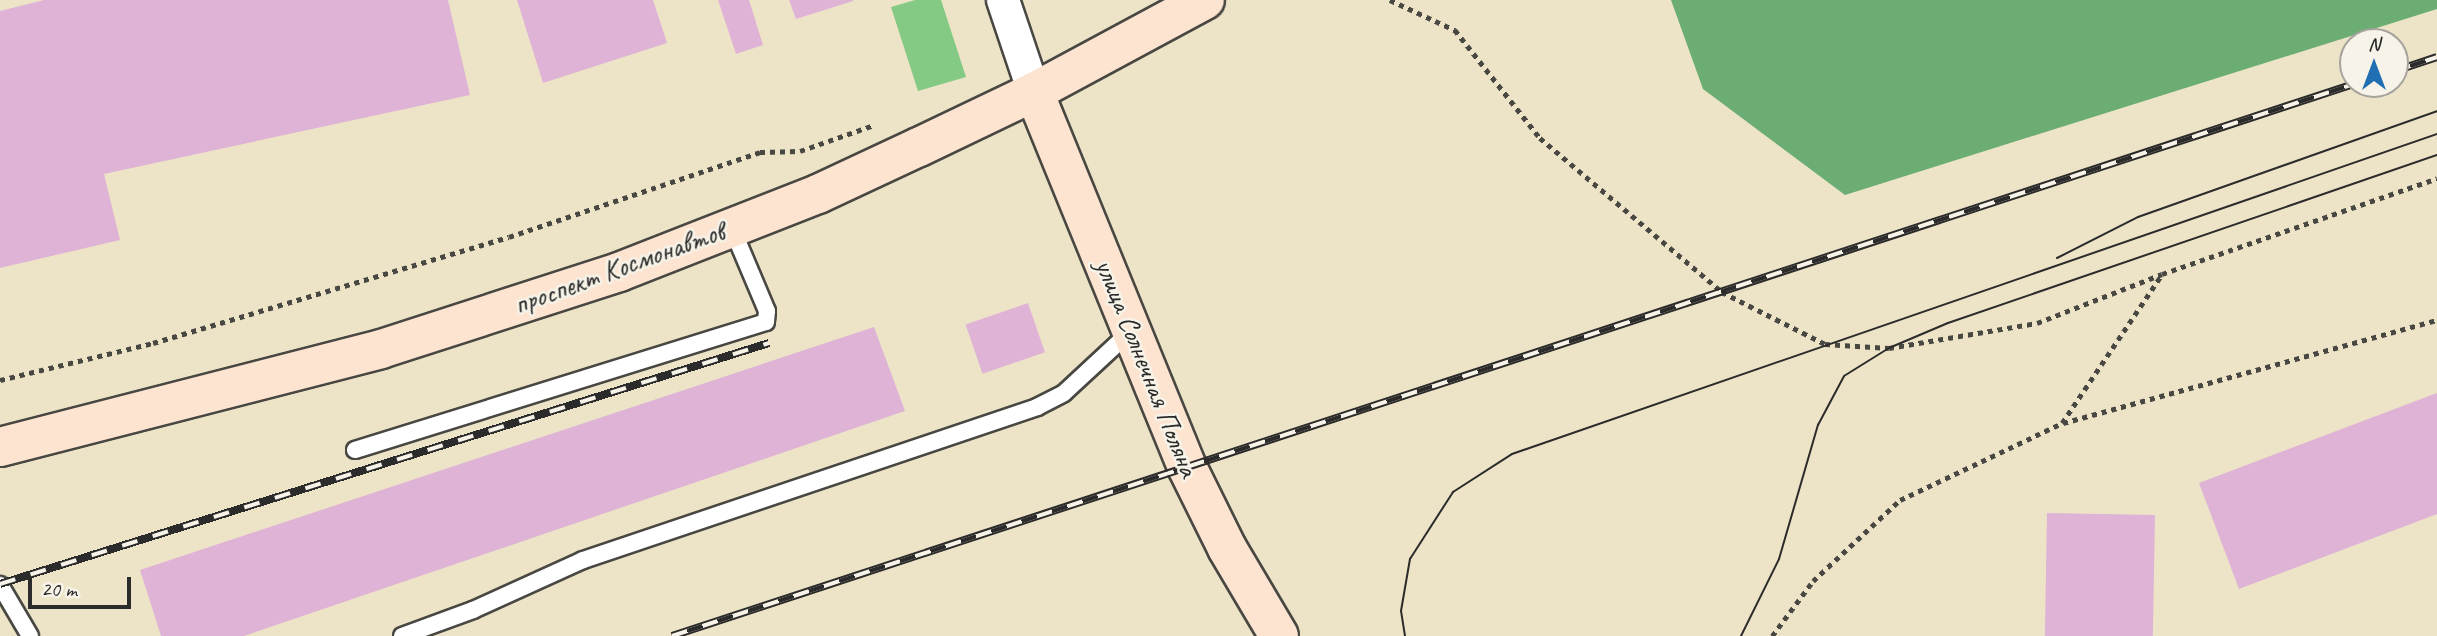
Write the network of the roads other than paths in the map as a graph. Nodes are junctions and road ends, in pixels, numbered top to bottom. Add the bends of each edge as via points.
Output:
1 (1003, 0) edge
2 (1205, 0) edge
3 (1034, 92) junction
4 (732, 228) junction
5 (1131, 331) junction
6 (0, 447) edge
7 (355, 450) dead end
8 (0, 585) edge
9 (30, 636) edge
10 (402, 636) edge
11 (1279, 636) edge

1 - 3 street
2 - 3 main road, проспект Космонавтов
3 - 4 main road, проспект Космонавтов via 817,194
3 - 5 main road, улица Солнечная Поляна
4 - 6 main road, проспект Космонавтов via 620,272 381,349
4 - 7 lane via 767,310 766,322
5 - 10 lane via 1064,393 1037,407 583,561
5 - 11 main road, улица Солнечная Поляна via 1187,467 1227,548
8 - 9 lane

